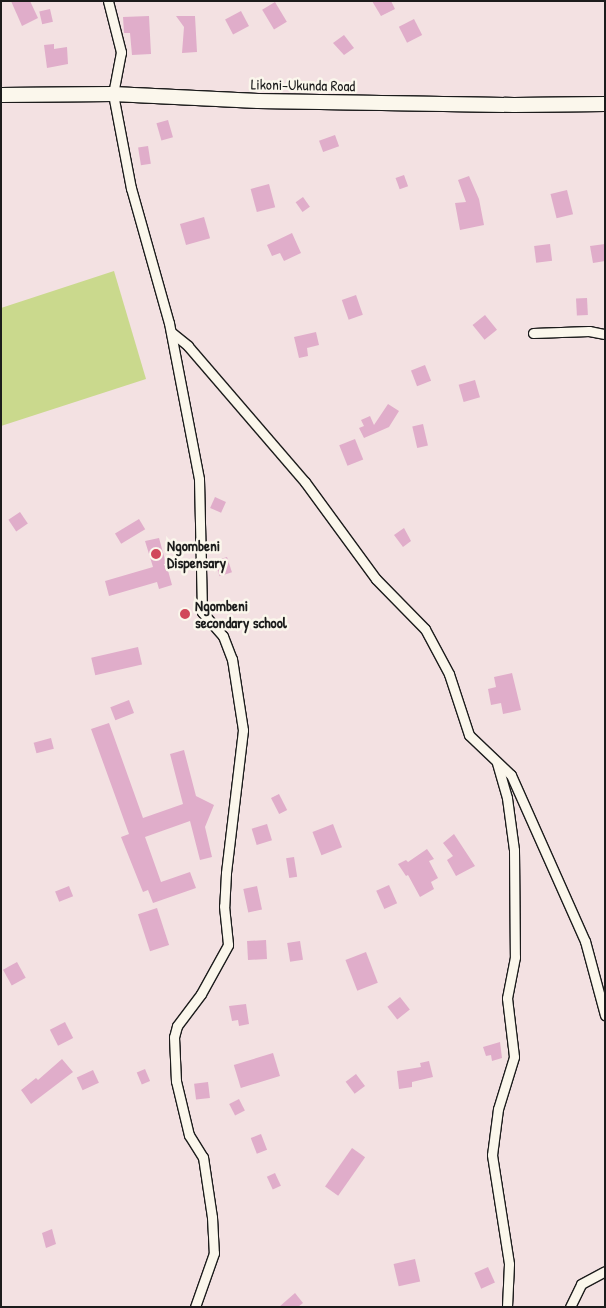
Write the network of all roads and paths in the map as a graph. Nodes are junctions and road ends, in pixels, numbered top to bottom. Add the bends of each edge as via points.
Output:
1 (108, 1) edge
2 (114, 94) junction
3 (1, 95) edge
4 (605, 104) edge
5 (171, 332) junction
6 (533, 333) dead end
7 (605, 334) edge
8 (496, 760) junction
9 (605, 1015) edge
10 (605, 1271) edge
11 (195, 1307) edge
12 (507, 1307) edge
13 (570, 1307) edge

1 - 2 street via 122,52
2 - 3 highway, Likoni-Ukunda Road
2 - 4 highway, Likoni-Ukunda Road via 258,101
2 - 5 street via 131,188
5 - 8 street via 188,346 305,482 376,580 425,629 449,674 469,735
5 - 11 street via 200,479 202,612 223,636 232,659 243,730 226,873 224,906 228,945 201,994 177,1026 174,1036 176,1081 189,1135 203,1157 212,1217 214,1253
6 - 7 street
8 - 9 street via 511,775 585,942
8 - 12 street via 507,798 514,850 515,957 507,998 514,1057 498,1109 492,1155 509,1264
10 - 13 street via 581,1284

